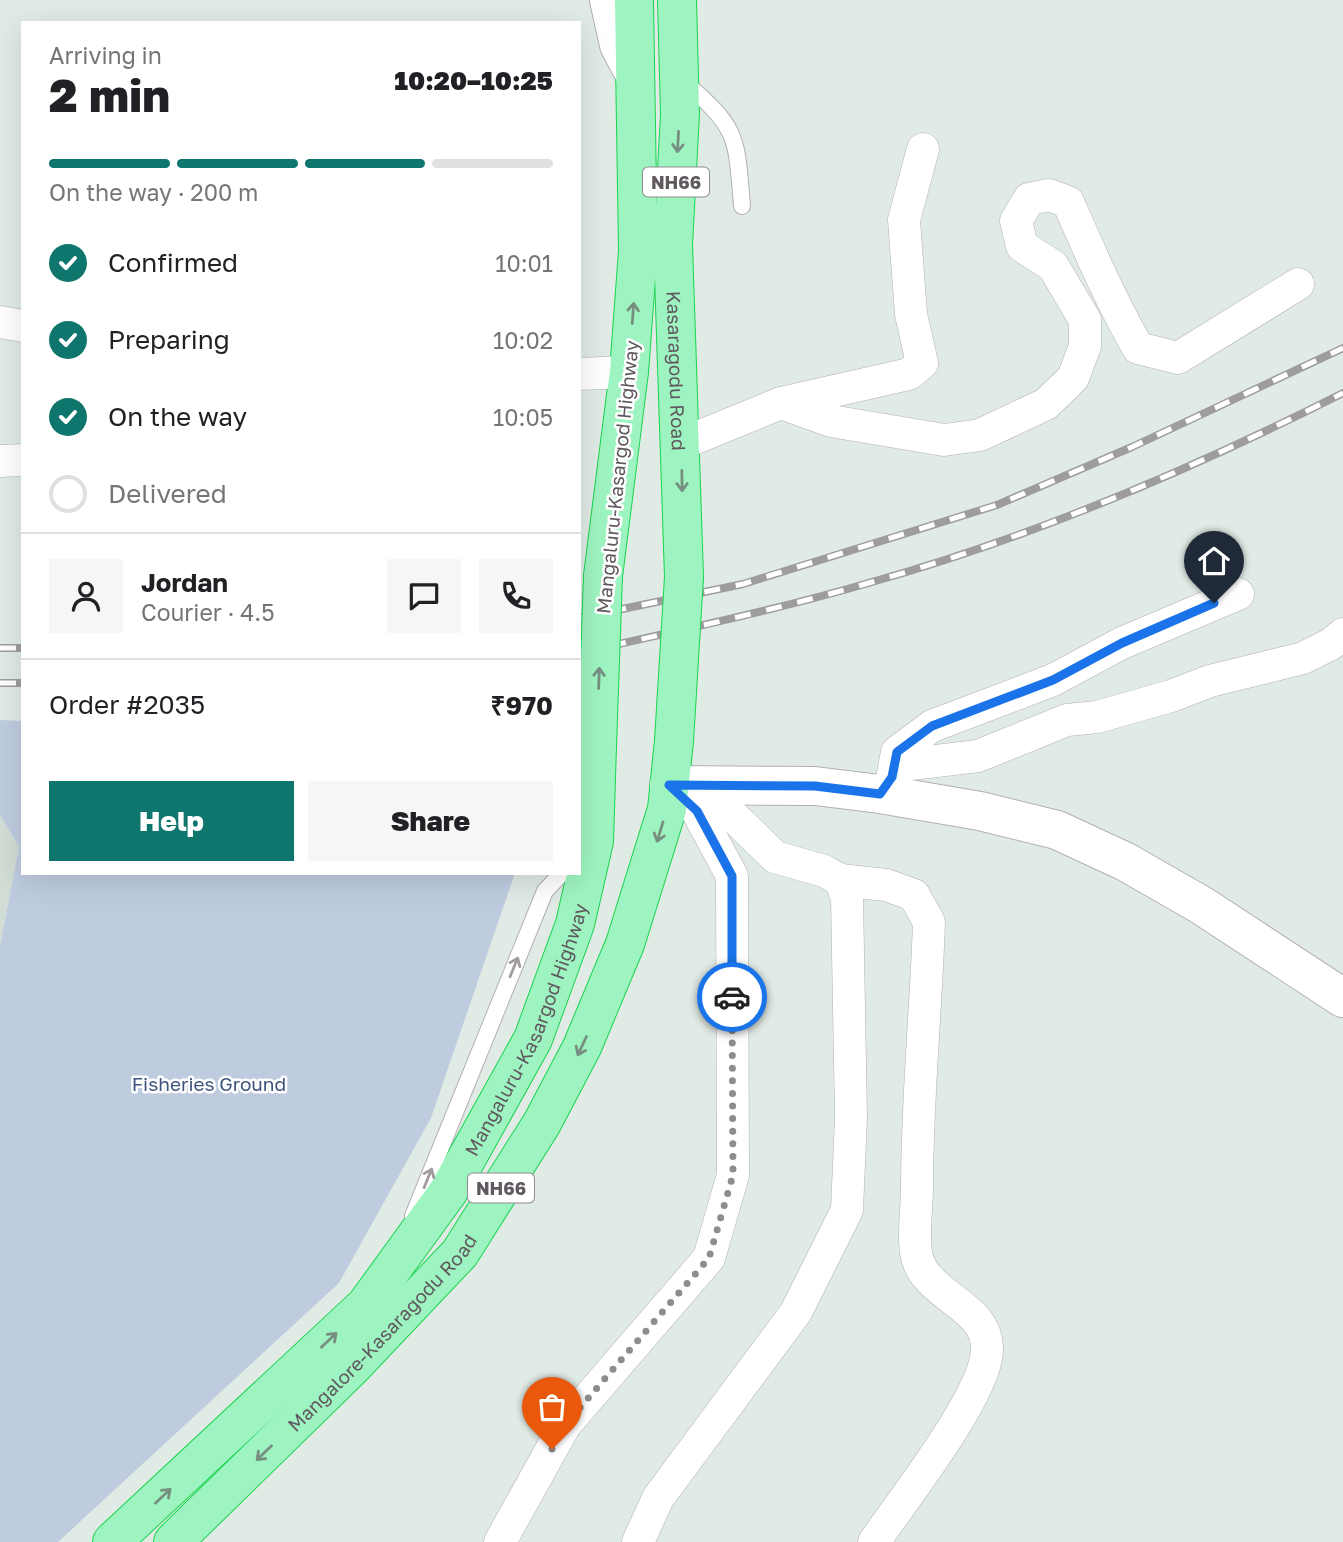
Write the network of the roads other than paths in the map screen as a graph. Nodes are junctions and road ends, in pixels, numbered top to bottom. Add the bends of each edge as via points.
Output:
1 (609, 0) edge
2 (634, 0) edge
3 (680, 5) edge
4 (635, 75) junction
5 (679, 77) junction
6 (923, 149) dead end
7 (742, 205) dead end
8 (1298, 284) dead end
9 (0, 322) edge
10 (21, 326) edge
11 (629, 372) junction
12 (581, 374) edge
13 (781, 403) junction
14 (681, 443) junction
15 (21, 460) edge
16 (0, 461) edge
17 (1238, 594) dead end
18 (1343, 634) edge
19 (674, 741) joint
20 (888, 780) junction
21 (669, 785) junction
22 (587, 849) edge
23 (766, 850) junction
24 (560, 875) edge
25 (732, 876) junction
26 (840, 880) junction
27 (1343, 998) edge
28 (412, 1242) junction
29 (113, 1542) edge
30 (173, 1542) edge
31 (500, 1542) edge
32 (638, 1542) edge
33 (874, 1542) edge

1 - 4 street via 619,44
2 - 4 highway, NH66
3 - 5 highway, Kasaragodu Road / NH66
11 -> 4 highway, Mangaluru-Kasargod Highway / NH66 via 638,251
5 - 7 lane via 726,121 737,145
5 -> 14 highway, Kasaragodu Road / NH66 via 673,245
6 - 13 street via 904,220 911,314 922,363 909,374
8 - 13 street via 1178,358 1154,354 1138,348 1125,326 1069,202 1049,195 1029,199 1016,221 1022,246 1053,266 1085,320 1085,346 1073,378 1046,404 980,435 944,440 831,421
9 - 10 street
11 - 12 street
22 -> 11 highway, Mangaluru-Kasargod Highway / NH66, bridge via 597,746 603,576
13 - 14 street
14 -> 19 highway, Kasaragodu Road / NH66, bridge via 684,577
15 - 16 street
17 - 20 street via 1122,643 1053,680 932,726 897,752
18 - 20 street via 1303,658 1097,717 1067,720 978,756
19 - 21 highway, Mangalore-Kasaragodu Road / NH66
20 - 21 street via 815,786
20 - 27 street via 980,811 1057,830 1126,862
21 - 23 street via 726,809
21 - 25 street via 697,811
21 -> 30 highway, Mangalore-Kasaragodu Road / NH66 via 667,809 625,944 582,1047 542,1123 460,1253 352,1367
22 - 28 highway, Mangaluru-Kasargod Highway / NH66 via 575,924 533,1039 448,1192
23 - 25 street
23 - 26 street
28 -> 24 lane via 409,1225 545,891
25 - 31 street via 733,1175 709,1258 565,1425
26 - 32 street via 847,898 851,1117 847,1210 796,1312 658,1498
26 - 33 street via 914,895 929,922 915,1252 923,1274 982,1329 988,1351 972,1399
29 -> 28 highway, Mangaluru-Kasargod Highway / NH66 via 366,1305

